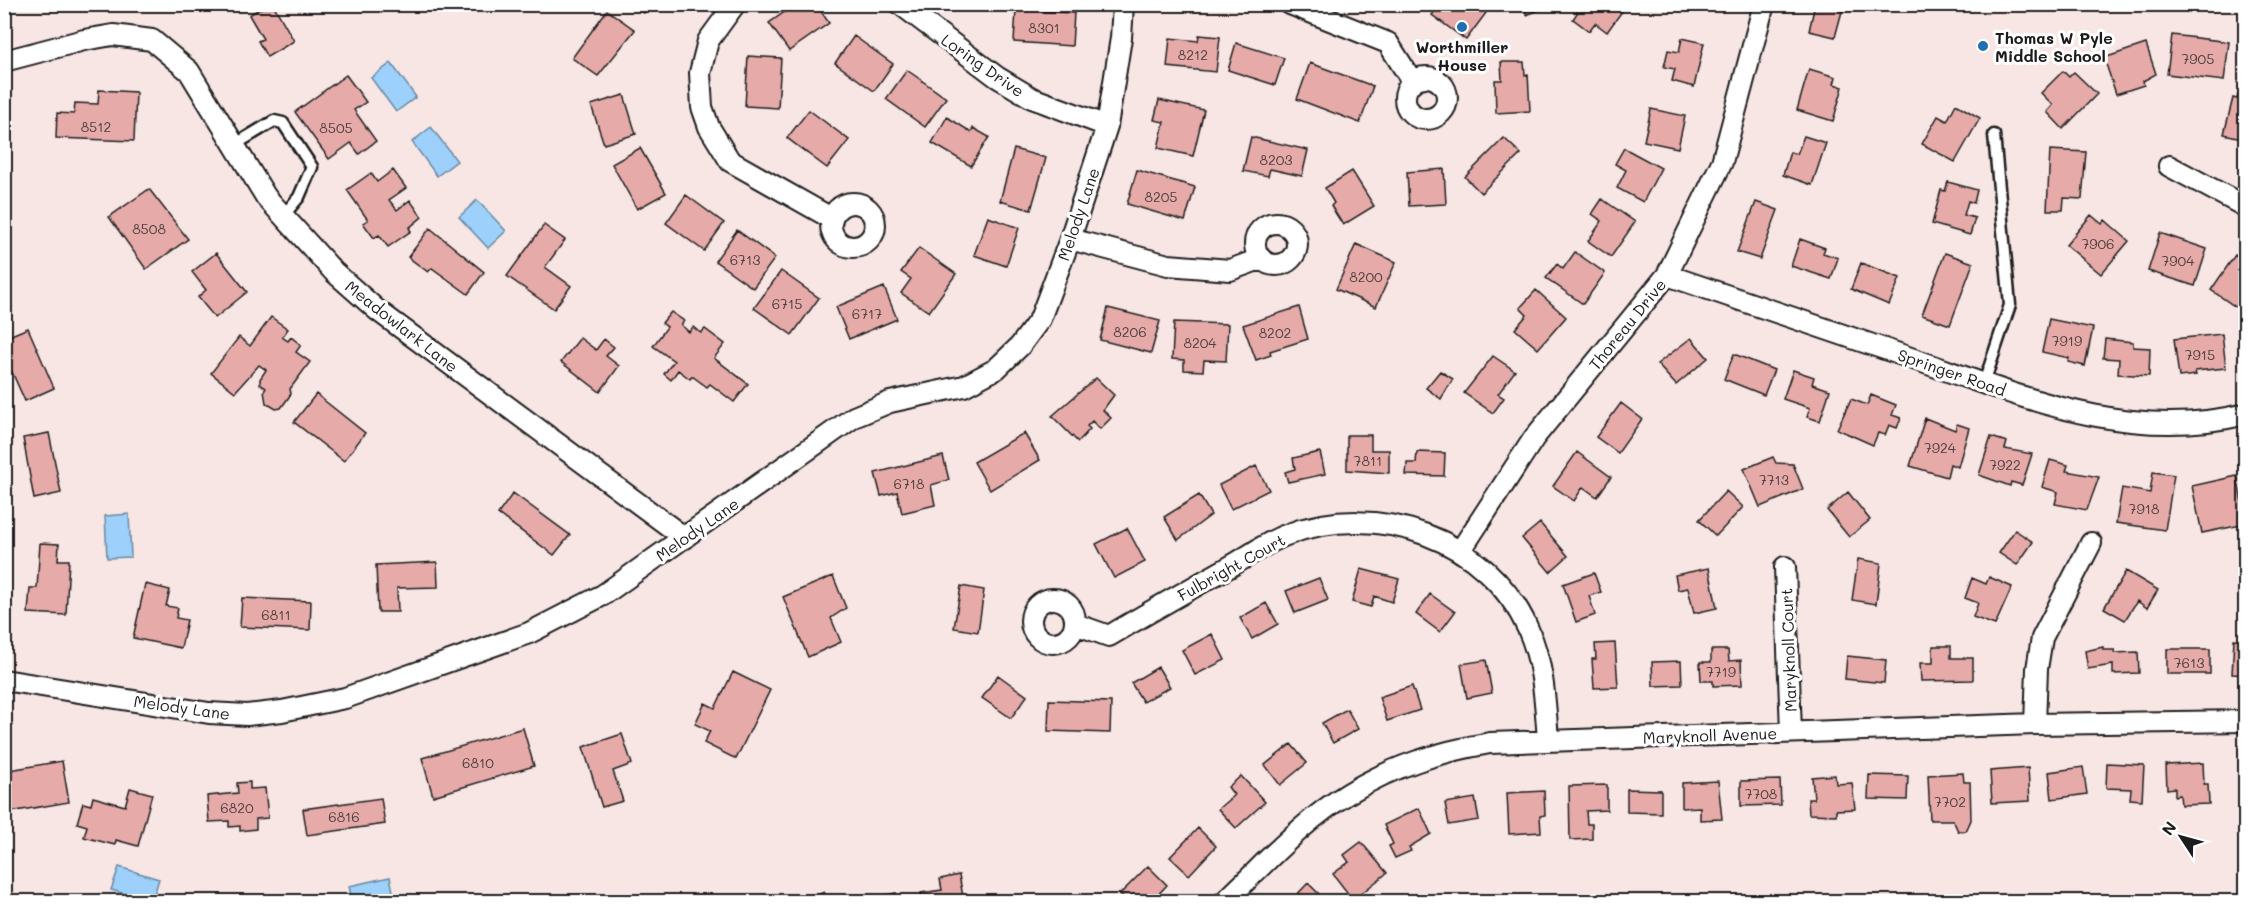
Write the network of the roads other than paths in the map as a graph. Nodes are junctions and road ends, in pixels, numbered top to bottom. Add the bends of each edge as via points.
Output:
1 (735, 4) edge
2 (900, 4) edge
3 (1123, 4) edge
4 (1290, 4) edge
5 (1758, 6) edge
6 (4, 61) edge
7 (1412, 81) dead end
8 (1107, 126) junction
9 (1994, 135) dead end
10 (234, 145) junction
11 (2169, 166) dead end
12 (2246, 207) edge
13 (283, 216) junction
14 (831, 218) dead end
15 (1070, 239) junction
16 (1260, 259) dead end
17 (1667, 275) junction
18 (1983, 383) junction
19 (2246, 414) edge
20 (685, 538) junction
21 (2091, 543) dead end
22 (1461, 550) junction
23 (1785, 567) dead end
24 (1076, 624) dead end
25 (4, 680) edge
26 (2246, 721) edge
27 (2036, 724) junction
28 (1791, 732) junction
29 (1548, 740) junction
30 (1224, 902) edge

1 - 14 street via 708,41 700,73 702,107 709,127 730,161
2 - 8 street, Loring Drive via 997,77 1032,98
3 - 8 street, Melody Lane
4 - 7 street via 1388,43
5 - 17 street, Thoreau Drive via 1722,162
6 - 10 street, Meadowlark Lane via 113,35 152,40 189,71
8 - 15 street, Melody Lane
9 - 18 lane via 2010,305
10 - 13 street, Meadowlark Lane via 266,197
10 - 13 lane via 274,121 283,123 312,167 299,197
11 - 12 street
13 - 20 street, Meadowlark Lane via 334,272 377,310
15 - 16 street via 1168,265 1230,270
15 - 20 street, Melody Lane via 1040,319 996,369 964,386 890,402 854,417
17 - 18 street, Springer Road
17 - 22 street, Thoreau Drive via 1534,438
18 - 19 street, Springer Road via 2050,406 2123,422 2179,425
20 - 25 street, Melody Lane via 603,595 529,633 345,698 247,715 208,713
21 - 27 street via 2043,638 2037,669
22 - 24 street, Fulbright Court via 1433,536 1383,523 1328,523 1285,535 1108,636
22 - 29 street, Fulbright Court via 1498,581 1528,629 1544,678
23 - 28 street, Maryknoll Court
26 - 27 street, Maryknoll Avenue
27 - 28 street, Maryknoll Avenue
28 - 29 street, Maryknoll Avenue
29 - 30 street, Maryknoll Avenue via 1490,743 1441,752 1398,767 1347,794 1300,830

